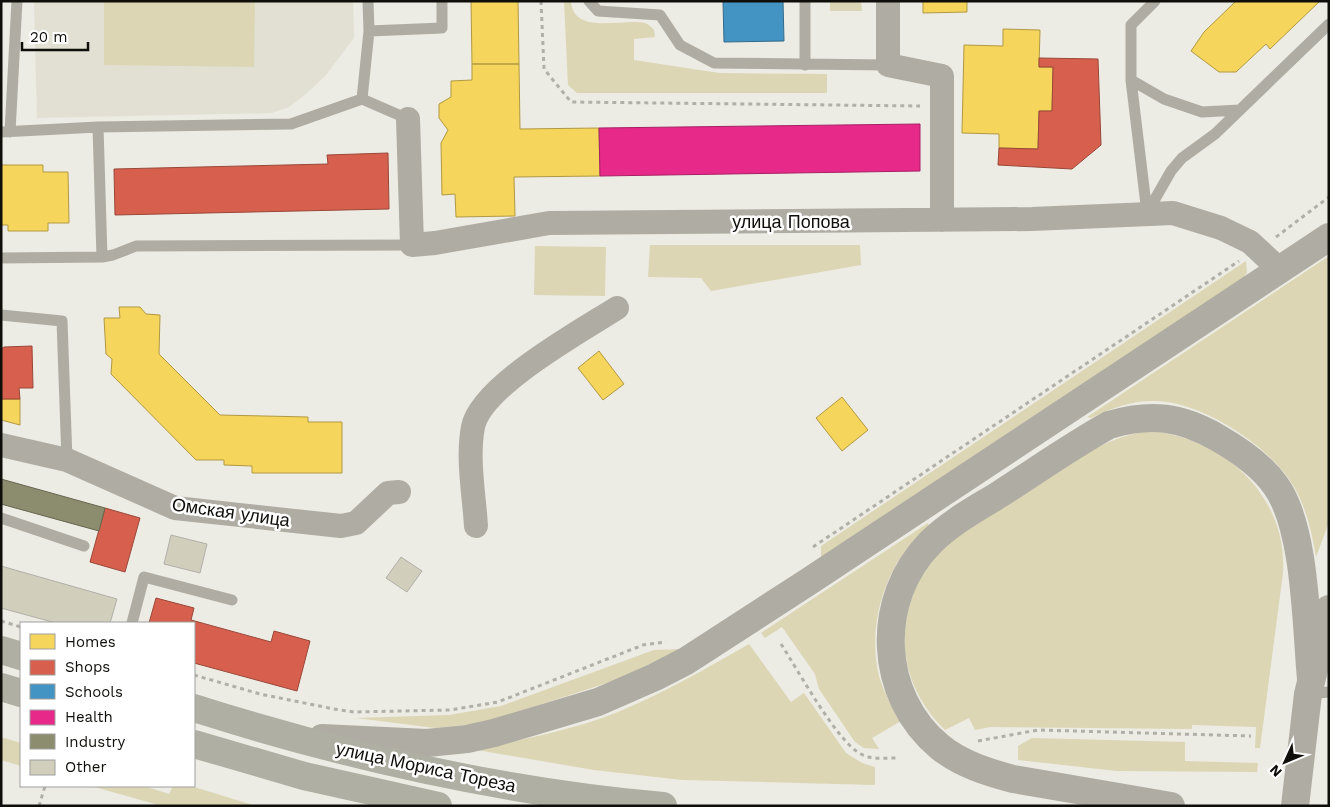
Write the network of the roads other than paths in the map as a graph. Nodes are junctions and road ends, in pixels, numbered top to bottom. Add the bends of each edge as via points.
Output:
1 (17, 1) edge
2 (368, 1) edge
3 (442, 1) edge
4 (589, 1) edge
5 (805, 1) edge
6 (888, 1) edge
7 (1155, 1) edge
8 (1329, 24) edge
9 (369, 31) junction
10 (804, 64) junction
11 (888, 65) junction
12 (1131, 80) junction
13 (362, 99) junction
14 (1240, 110) junction
15 (408, 120) joint
16 (98, 127) junction
17 (6, 132) edge
18 (1147, 213) junction
19 (942, 220) junction
20 (1329, 237) edge
21 (412, 245) junction
22 (102, 257) junction
23 (1, 258) edge
24 (1280, 270) junction
25 (617, 308) dead end
26 (1, 315) edge
27 (1, 445) edge
28 (67, 460) junction
29 (400, 492) dead end
30 (1, 518) edge
31 (476, 526) dead end
32 (84, 546) dead end
33 (232, 600) dead end
34 (1329, 609) edge
35 (132, 622) edge
36 (1, 650) edge
37 (20, 656) edge
38 (1, 687) edge
39 (1316, 689) edge
40 (20, 693) edge
41 (195, 708) edge
42 (292, 737) junction
43 (195, 744) edge
44 (304, 776) junction
45 (1163, 804) edge
46 (393, 806) edge
47 (438, 806) edge
48 (663, 806) edge
49 (1295, 806) edge

1 - 17 lane
2 - 9 lane
3 - 9 lane via 442,28
4 - 10 lane via 598,11 660,15 680,46 714,63
5 - 10 lane
6 - 11 street
7 - 12 lane via 1131,25
8 - 14 lane
9 - 13 lane
10 - 11 lane
11 - 19 street via 942,76
12 - 14 lane via 1164,99 1202,112
12 - 18 lane
13 - 15 lane
13 - 16 lane via 291,124
14 - 18 lane via 1215,134 1182,158
15 - 21 street
16 - 17 lane
16 - 22 lane
18 - 19 street, улица Попова
18 - 24 street, улица Попова via 1173,212 1221,228 1258,248
19 - 21 street, улица Попова via 549,224
20 - 24 street
21 - 22 lane via 136,246
22 - 23 lane
24 - 42 street via 811,580 686,661 655,677 598,702 494,734 467,739 426,743
25 - 31 street via 498,388 481,407 473,425 471,442
26 - 28 lane via 62,321
27 - 28 street, Омская улица
28 - 29 street, Омская улица via 175,508 341,526 356,523 388,493
30 - 32 lane
33 - 35 lane via 144,577
34 - 39 street
36 - 37 main road
38 - 40 main road
39 - 45 street via 1300,560 1287,504 1262,470 1202,429 1182,421 1150,417 1109,425 944,530 915,561 898,597 892,620 890,643 894,677 900,695 919,726 942,749 992,774
39 - 49 street
41 - 42 main road, улица Мориса Тореза
42 - 48 main road, улица Мориса Тореза via 511,785
43 - 44 main road, улица Мориса Тореза
44 - 46 street
44 - 47 main road, улица Мориса Тореза

